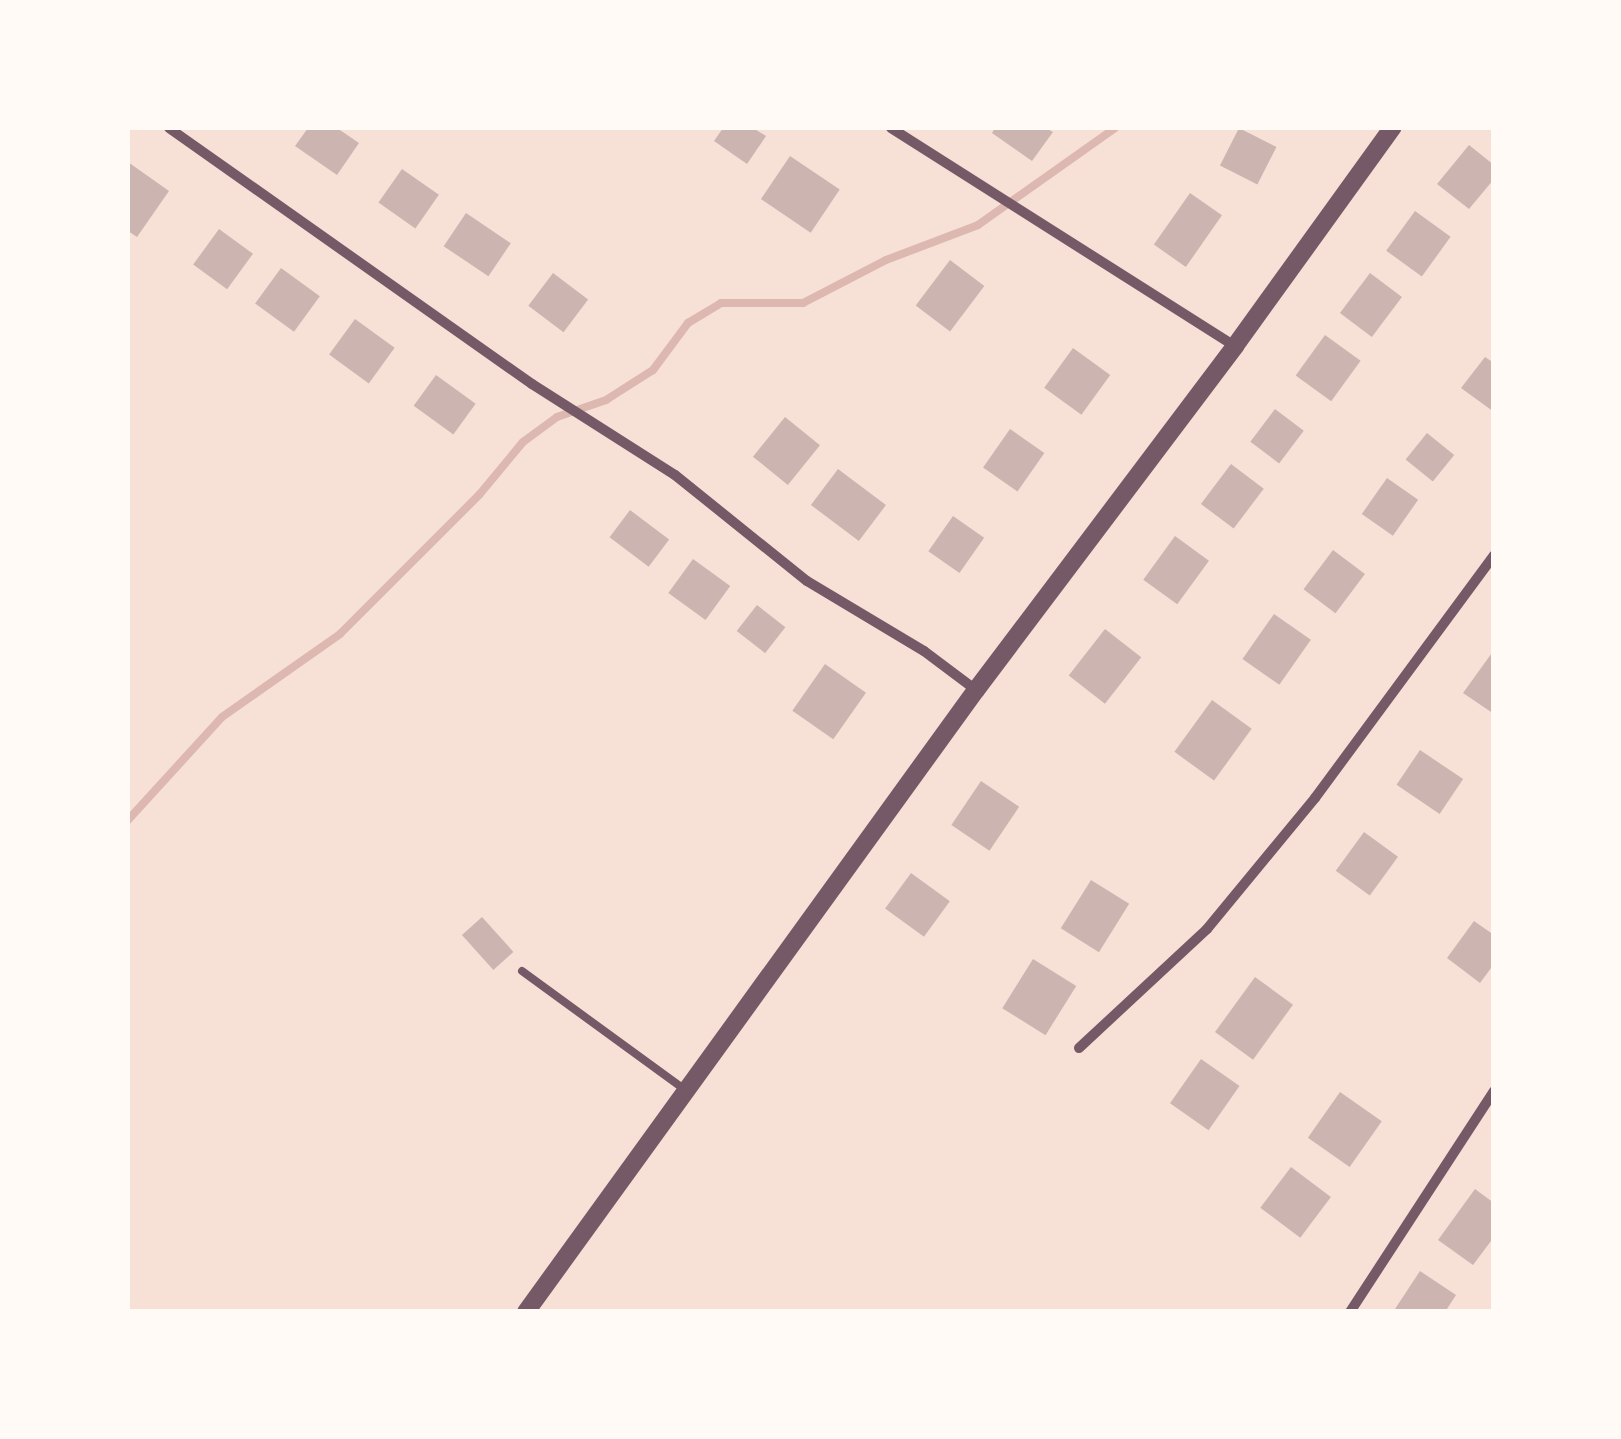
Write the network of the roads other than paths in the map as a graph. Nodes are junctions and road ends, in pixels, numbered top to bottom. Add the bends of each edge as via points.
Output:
1 (169, 128) edge
2 (892, 128) edge
3 (1392, 128) edge
4 (1235, 346) junction
5 (1494, 555) edge
6 (976, 690) junction
7 (522, 971) dead end
8 (1079, 1048) dead end
9 (687, 1091) junction
10 (1494, 1091) edge
11 (526, 1312) edge
12 (1350, 1312) edge

1 - 6 street via 532,384 675,475 807,581
2 - 4 street
3 - 4 street
4 - 6 street
5 - 8 street via 1315,798 1207,929
6 - 9 street
7 - 9 lane
9 - 11 street
10 - 12 street

